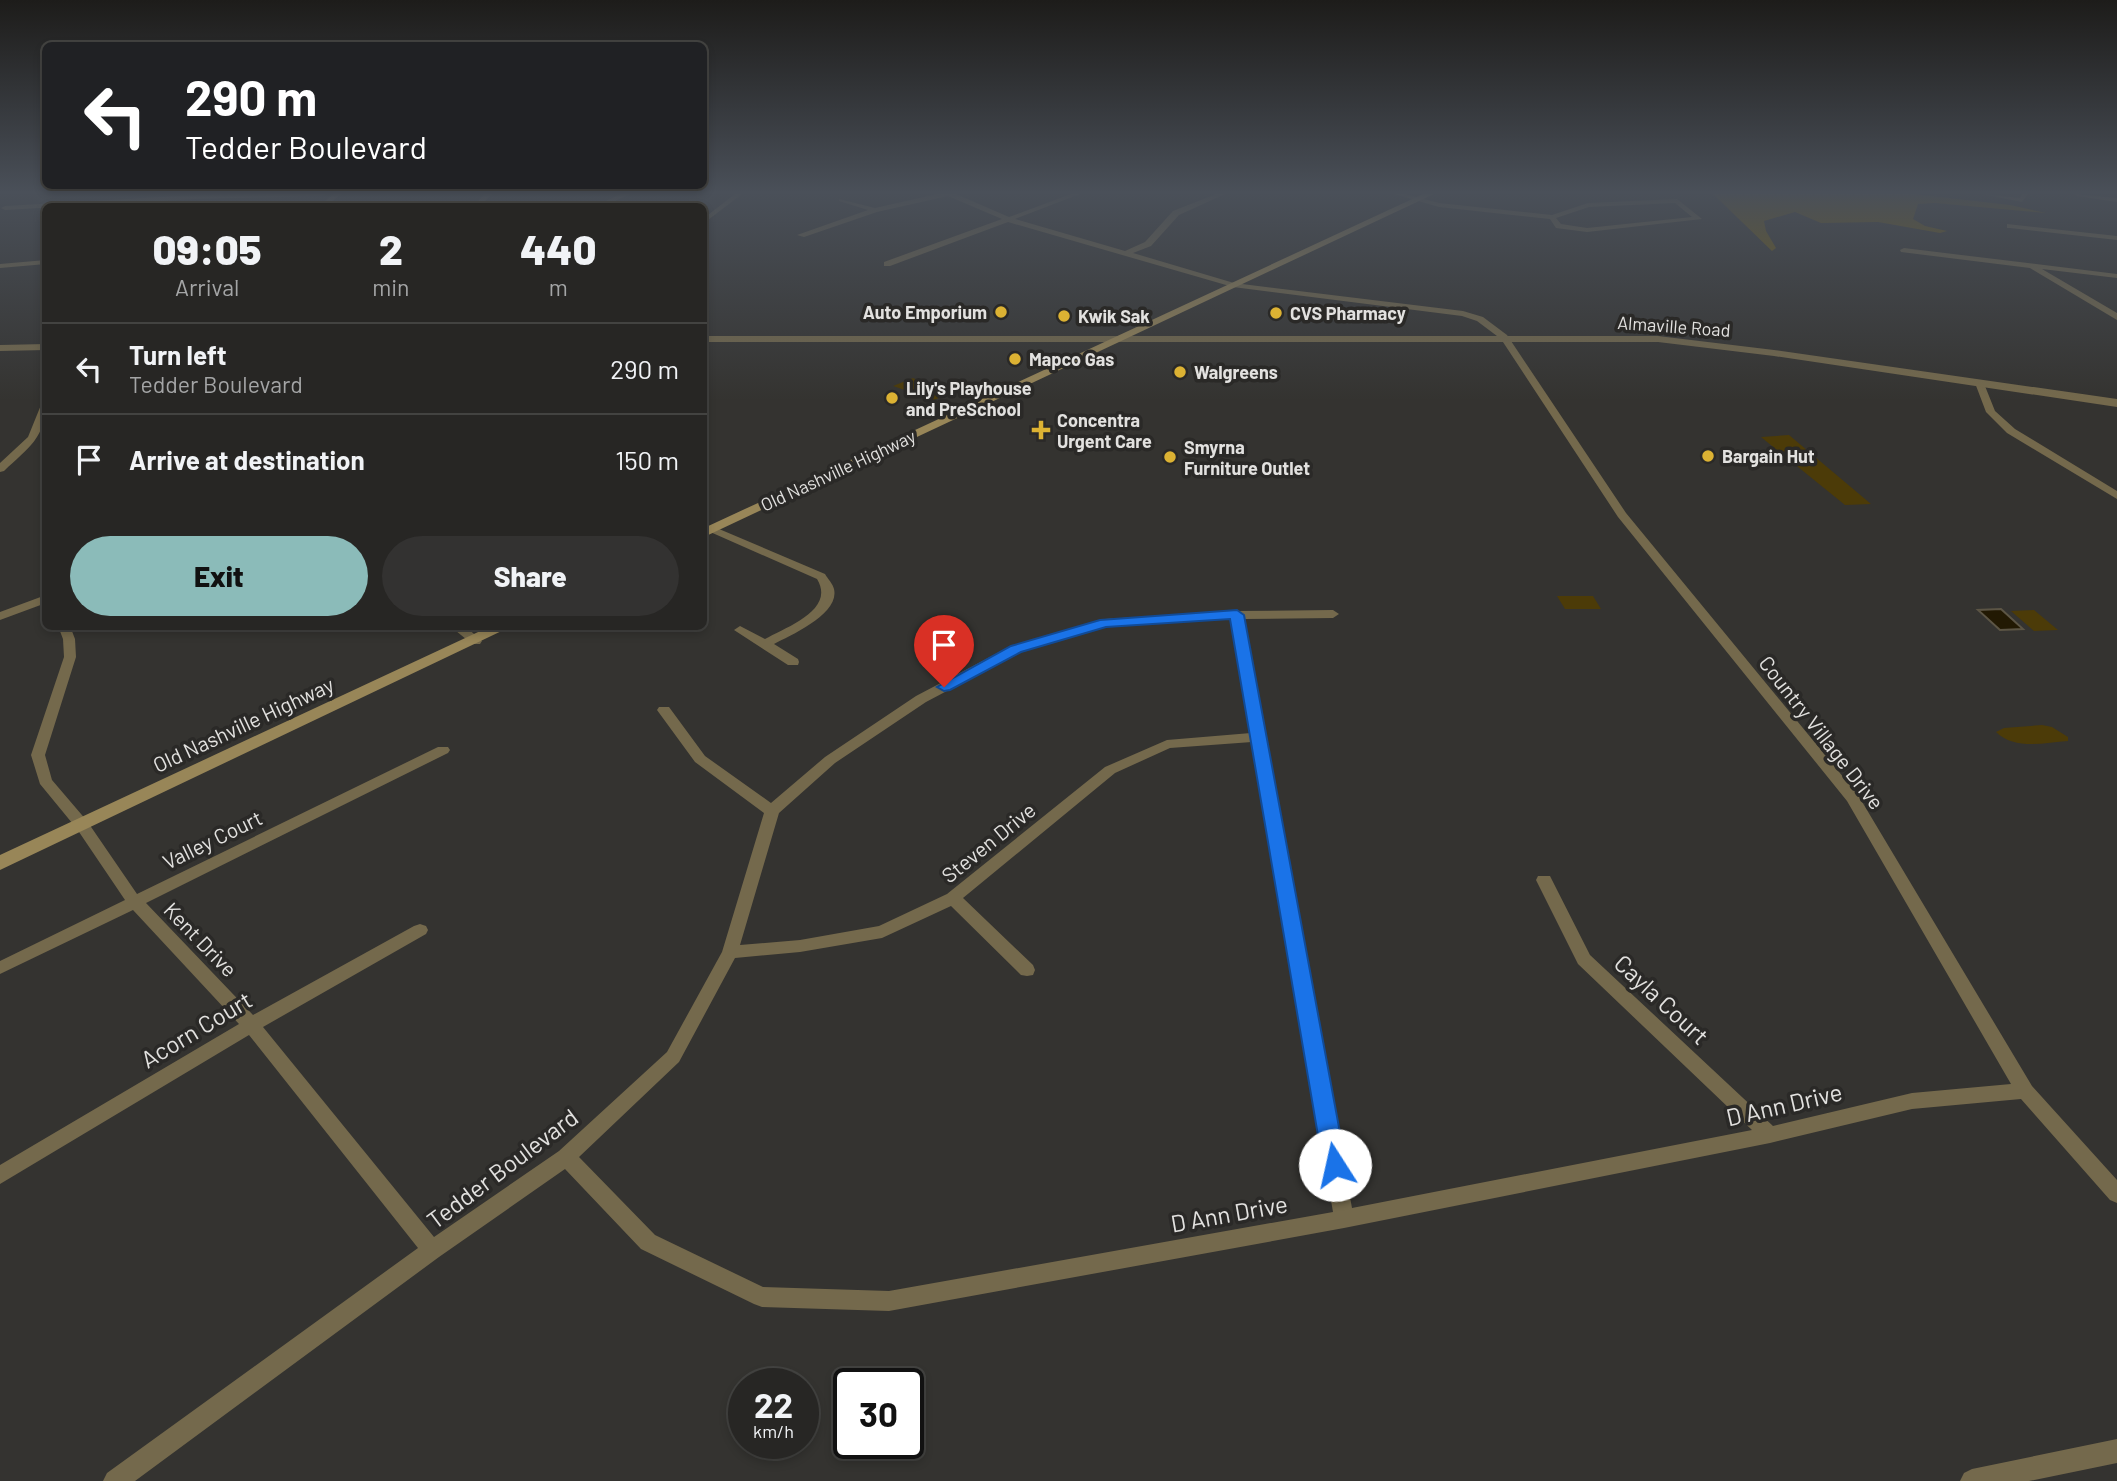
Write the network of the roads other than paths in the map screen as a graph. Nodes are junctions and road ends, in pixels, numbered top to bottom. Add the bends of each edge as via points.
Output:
1 (33, 263) edge
2 (1157, 263) edge
3 (1280, 263) edge
4 (2012, 263) edge
5 (2028, 265) junction
6 (0, 266) edge
7 (2117, 276) edge
8 (1233, 285) junction
9 (2117, 317) edge
10 (1504, 337) junction
11 (707, 339) edge
12 (1114, 340) junction
13 (42, 347) edge
14 (0, 348) edge
15 (1980, 383) junction
16 (2117, 403) edge
17 (42, 415) edge
18 (0, 469) edge
19 (2117, 496) edge
20 (708, 531) edge
21 (42, 602) edge
22 (1333, 614) dead end
23 (1237, 615) junction
24 (0, 616) edge
25 (740, 629) dead end
26 (66, 630) edge
27 (462, 630) edge
28 (497, 630) edge
29 (476, 640) junction
30 (765, 644) junction
31 (793, 662) dead end
32 (664, 710) dead end
33 (1258, 737) junction
34 (443, 750) dead end
35 (772, 811) junction
36 (82, 825) junction
37 (0, 863) edge
38 (1544, 880) dead end
39 (953, 898) junction
40 (134, 901) junction
41 (420, 930) dead end
42 (730, 952) junction
43 (0, 968) edge
44 (1027, 970) dead end
45 (251, 1025) junction
46 (2025, 1091) junction
47 (1770, 1135) junction
48 (566, 1157) junction
49 (0, 1174) edge
50 (2117, 1194) edge
51 (1344, 1219) junction
52 (432, 1250) junction
53 (2117, 1451) edge
54 (128, 1477) edge
55 (1972, 1481) edge

1 - 6 street
2 - 8 street
3 - 8 main road, Old Nashville Highway
4 - 5 street
5 - 7 street
5 - 9 street
8 - 10 street via 1463,314 1480,319
8 - 12 main road, Old Nashville Highway
10 - 12 street, Almaville Road
10 - 15 street, Almaville Road via 1658,339
10 - 46 street, Country Village Drive via 1622,515 1853,798
11 - 12 street, Almaville Road
12 - 20 main road, Old Nashville Highway
13 - 14 street
15 - 16 street, Almaville Road
15 - 19 street via 1991,412 2011,431
17 - 18 street via 33,438
20 - 30 street via 829,584 825,606 817,614
21 - 24 street
22 - 23 street
23 - 33 street
23 - 35 street via 1105,623 1016,649 921,699 830,760
25 - 30 street
26 - 36 street, Kent Drive via 70,657 38,755 45,781
27 - 29 street
28 - 29 main road, Old Nashville Highway
29 - 36 main road, Old Nashville Highway
30 - 31 street
32 - 35 street via 700,759
33 - 39 street, Steven Drive via 1167,744 1110,770
33 - 51 street
34 - 40 street, Valley Court
35 - 42 street, Tedder Boulevard
36 - 37 main road, Old Nashville Highway
36 - 40 street, Kent Drive
38 - 47 street, Cayla Court via 1584,959
39 - 42 street, Steven Drive via 882,932
39 - 44 street
40 - 43 street, Valley Court
40 - 45 street, Kent Drive
41 - 45 street, Acorn Court
42 - 48 street, Tedder Boulevard via 673,1057
45 - 49 street, Acorn Court
45 - 52 street, Kent Drive
46 - 47 street, D Ann Drive via 1912,1101
46 - 50 street, Country Village Drive
47 - 51 street, D Ann Drive
48 - 51 street, D Ann Drive via 648,1242 762,1297 889,1301
48 - 52 street, Tedder Boulevard
52 - 54 street, Tedder Boulevard
53 - 55 street

